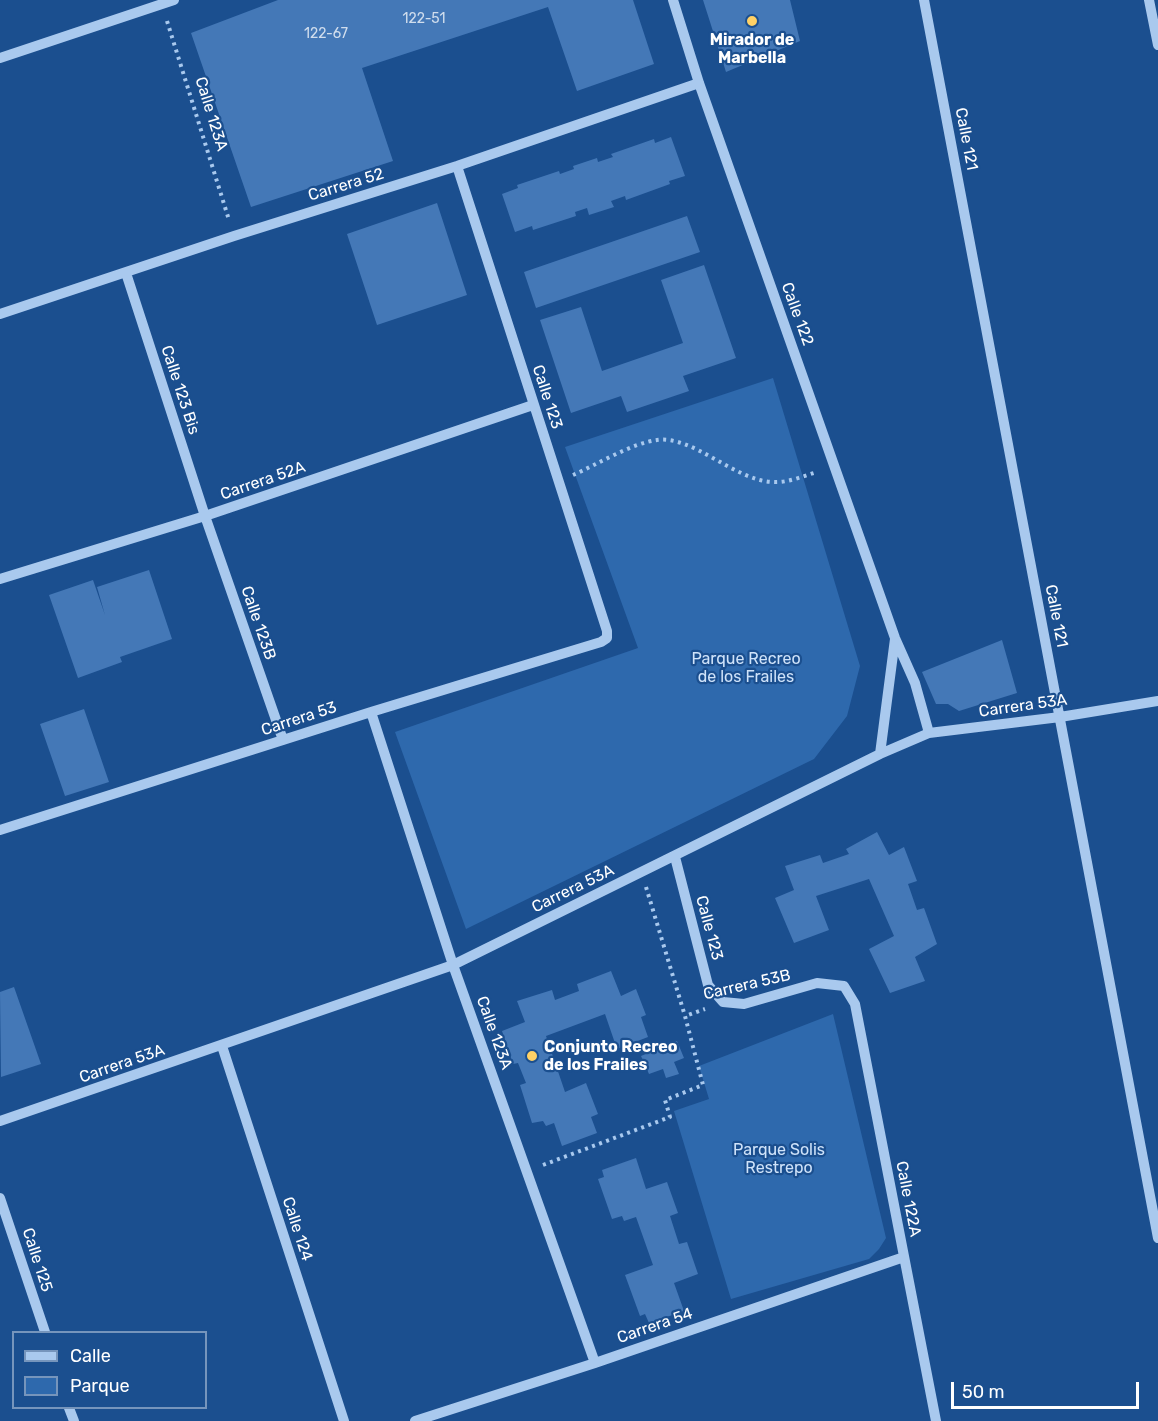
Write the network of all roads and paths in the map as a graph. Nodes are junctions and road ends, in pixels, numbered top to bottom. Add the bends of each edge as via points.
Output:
1 (174, 0) edge
2 (673, 0) edge
3 (924, 0) edge
4 (1149, 0) edge
5 (162, 4) junction
6 (1158, 45) edge
7 (0, 58) edge
8 (699, 83) junction
9 (457, 166) junction
10 (234, 236) junction
11 (126, 273) junction
12 (0, 314) edge
13 (533, 405) junction
14 (835, 467) junction
15 (559, 482) junction
16 (205, 516) junction
17 (0, 579) edge
18 (607, 638) joint
19 (895, 638) junction
20 (1158, 701) edge
21 (371, 712) junction
22 (1060, 717) junction
23 (929, 733) junction
24 (283, 740) junction
25 (880, 754) junction
26 (0, 830) edge
27 (675, 857) junction
28 (641, 872) junction
29 (453, 965) junction
30 (844, 986) joint
31 (723, 1002) junction
32 (685, 1016) junction
33 (222, 1046) junction
34 (0, 1121) edge
35 (528, 1171) junction
36 (0, 1198) edge
37 (1158, 1238) edge
38 (904, 1257) junction
39 (45, 1331) edge
40 (596, 1363) junction
41 (344, 1421) edge
42 (415, 1421) edge
43 (936, 1421) edge

1 - 5 street
2 - 8 street, Calle 122
3 - 22 street, Calle 121
4 - 6 street
5 - 7 street
5 - 10 path, Calle 123A
8 - 9 street, Carrera 52
8 - 14 street, Calle 122
9 - 10 street, Carrera 52
9 - 13 street, Calle 123
10 - 11 street, Carrera 52
11 - 12 street, Carrera 52
11 - 16 street, Calle 123 Bis
13 - 15 street, Calle 123
13 - 16 street, Carrera 52A
14 - 15 path via 773,482 754,479 676,441 658,440
14 - 19 street, Calle 122
15 - 18 street, Calle 123 via 608,631
16 - 17 street, Carrera 52A
16 - 24 street, Calle 123B
18 - 21 street, Carrera 53
19 - 23 street, Calle 122 via 915,683
19 - 25 street, Calle 122
20 - 22 street, Carrera 53A
21 - 24 street, Carrera 53
21 - 29 street, Calle 123A
22 - 23 street, Carrera 53A
22 - 37 street, Calle 121
23 - 25 street, Carrera 53A
24 - 26 street, Carrera 53
25 - 27 street, Carrera 53A
27 - 28 street, Carrera 53A
27 - 31 street, Calle 123 via 708,985
28 - 29 street, Carrera 53A
28 - 32 path
29 - 33 street, Carrera 53A
29 - 35 street, Calle 123A
30 - 31 street, Carrera 53B via 817,983 744,1004
30 - 38 street, Calle 122A via 855,1004
31 - 32 path, Carrera 53B
32 - 35 path, Carrera 53B via 703,1085 665,1100 670,1117
33 - 34 street, Carrera 53A
33 - 41 street, Calle 124
35 - 40 street, Calle 123A
36 - 39 street, Calle 125
38 - 40 street, Carrera 54
38 - 43 street, Calle 122A
40 - 42 street, Carrera 54

